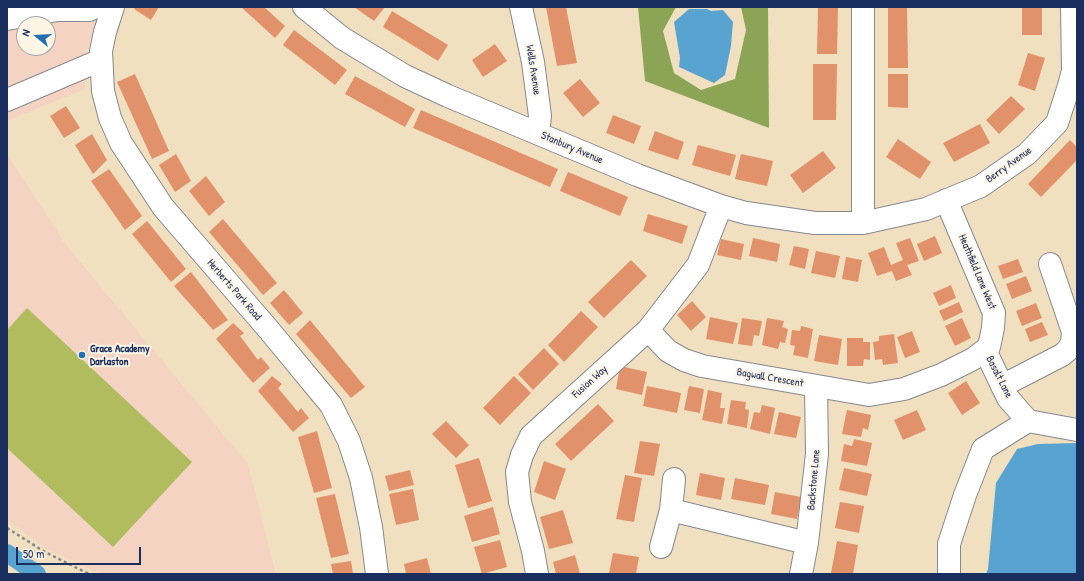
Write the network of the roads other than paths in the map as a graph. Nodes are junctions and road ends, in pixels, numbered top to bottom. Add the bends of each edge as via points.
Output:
1 (96, 7) edge
2 (113, 7) edge
3 (304, 7) edge
4 (521, 7) edge
5 (863, 7) edge
6 (1072, 7) edge
7 (7, 18) edge
8 (101, 60) junction
9 (7, 100) edge
10 (538, 133) junction
11 (946, 200) junction
12 (721, 206) junction
13 (863, 223) junction
14 (1050, 264) dead end
15 (648, 330) junction
16 (985, 350) junction
17 (816, 386) junction
18 (1002, 386) junction
19 (1028, 422) junction
20 (1077, 430) edge
21 (674, 479) dead end
22 (671, 510) junction
23 (807, 543) junction
24 (661, 547) dead end
25 (377, 574) edge
26 (537, 574) edge
27 (801, 574) edge
28 (949, 574) edge

1 - 7 street via 89,10 57,10
2 - 8 street, Herberts Park Road via 102,45
3 - 10 street, Stanbury Avenue via 342,38 405,76
4 - 10 street, Wells Avenue via 533,62 540,116
5 - 13 street
6 - 11 street, Berry Avenue via 1073,71 1057,123 1027,154 980,186
8 - 9 street
8 - 25 street, Herberts Park Road via 103,91 110,118 137,168 163,206 331,405 349,441 361,478
10 - 12 street, Stanbury Avenue via 637,175
11 - 13 street, Berry Avenue via 926,209
11 - 16 street, Heathfield Lane West via 994,313 989,347
12 - 13 street, Stanbury Avenue via 746,213 815,223
12 - 15 street, Fusion Way via 698,264
14 - 18 street via 1073,332 1072,342 1062,355
15 - 17 street, Bagwall Crescent via 668,350 684,360 702,366
15 - 26 street, Fusion Way via 531,436 522,455 517,472 520,502
16 - 17 street, Bagwall Crescent via 941,375 904,389 869,395
16 - 18 street, Basalt Lane
17 - 23 street, Backstone Lane via 817,454
18 - 19 street, Basalt Lane via 1008,398
19 - 20 street
19 - 28 street via 983,449 950,544
21 - 22 street
22 - 23 street
22 - 24 street
23 - 27 street, Backstone Lane

